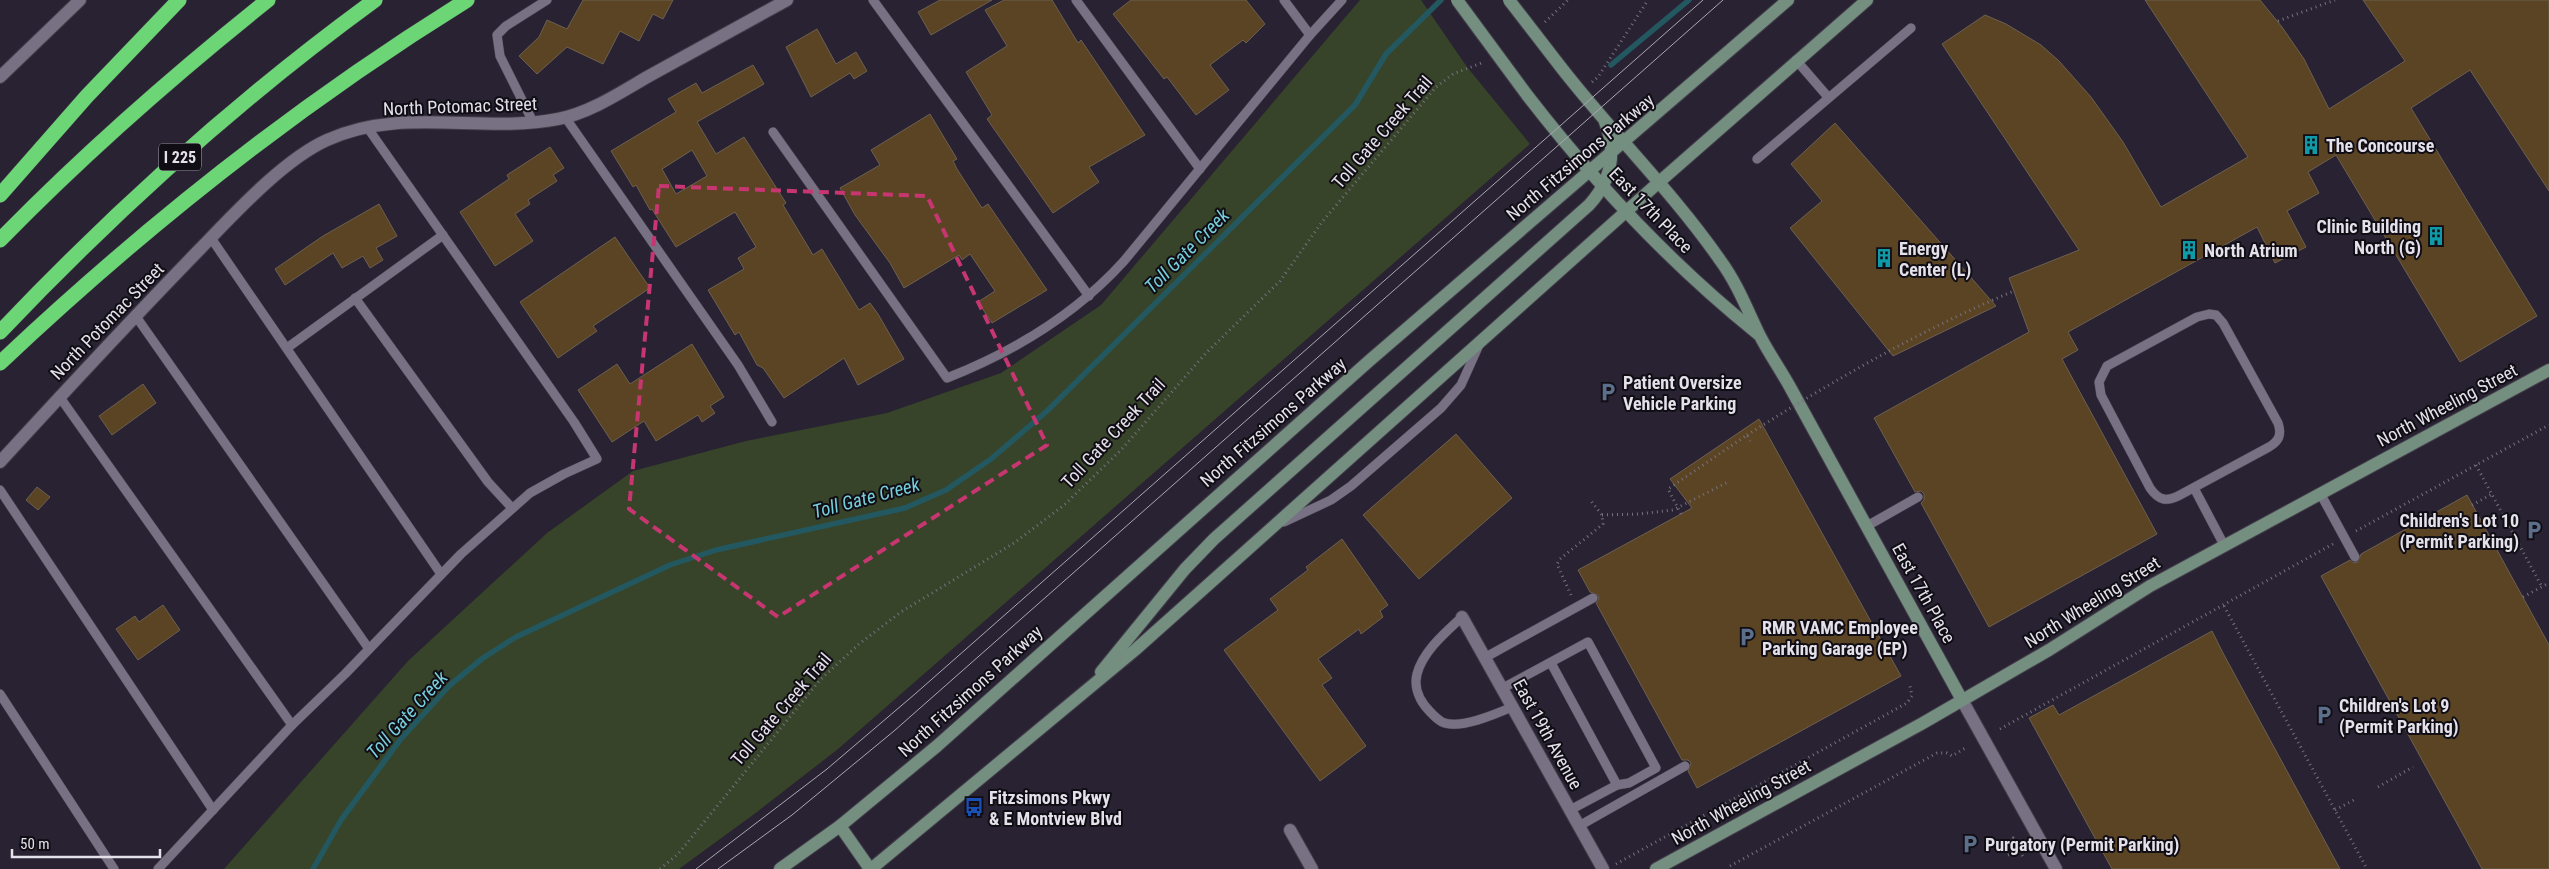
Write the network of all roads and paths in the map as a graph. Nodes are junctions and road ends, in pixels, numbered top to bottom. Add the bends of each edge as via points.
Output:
1 (80, 0) edge
2 (179, 0) edge
3 (268, 0) edge
4 (375, 0) edge
5 (468, 0) edge
6 (547, 0) edge
7 (787, 0) edge
8 (874, 0) edge
9 (1076, 0) edge
10 (1284, 0) edge
11 (1342, 0) edge
12 (1457, 0) edge
13 (1509, 0) edge
14 (1568, 0) edge
15 (1648, 0) edge
16 (1788, 0) edge
17 (1867, 0) edge
18 (2335, 0) edge
19 (2278, 21) dead end
20 (1541, 25) dead end
21 (1911, 28) dead end
22 (1310, 36) junction
23 (1488, 60) dead end
24 (1796, 60) junction
25 (0, 77) edge
26 (1580, 91) junction
27 (1828, 97) junction
28 (565, 117) junction
29 (533, 122) junction
30 (1605, 122) junction
31 (367, 127) junction
32 (773, 132) dead end
33 (1623, 144) junction
34 (1611, 154) junction
35 (1757, 159) dead end
36 (1200, 168) junction
37 (1590, 171) junction
38 (1658, 183) junction
39 (1604, 186) junction
40 (0, 195) edge
41 (1626, 211) junction
42 (443, 235) junction
43 (211, 238) junction
44 (0, 240) edge
45 (2014, 291) dead end
46 (1089, 296) junction
47 (355, 298) junction
48 (135, 315) junction
49 (0, 332) edge
50 (1760, 336) junction
51 (1480, 342) junction
52 (287, 348) junction
53 (0, 363) edge
54 (2549, 370) edge
55 (59, 396) junction
56 (772, 422) dead end
57 (2549, 425) edge
58 (1747, 435) junction
59 (1750, 441) dead end
60 (0, 462) edge
61 (2476, 465) junction
62 (1728, 482) dead end
63 (2194, 488) junction
64 (0, 490) edge
65 (2320, 493) junction
66 (2492, 494) junction
67 (1918, 497) dead end
68 (1591, 501) dead end
69 (2472, 505) dead end
70 (512, 508) junction
71 (1678, 508) junction
72 (1681, 514) dead end
73 (1602, 515) junction
74 (1274, 526) junction
75 (1867, 526) junction
76 (2345, 538) junction
77 (2224, 545) junction
78 (2355, 557) dead end
79 (440, 574) junction
80 (2549, 583) edge
81 (2542, 586) junction
82 (2523, 597) dead end
83 (1593, 598) dead end
84 (2224, 606) junction
85 (1577, 607) junction
86 (1462, 617) joint
87 (368, 649) junction
88 (1486, 657) junction
89 (1551, 663) junction
90 (1910, 686) dead end
91 (1503, 688) junction
92 (0, 694) edge
93 (1081, 697) junction
94 (1962, 700) junction
95 (1512, 707) junction
96 (292, 725) junction
97 (2000, 729) dead end
98 (1967, 747) dead end
99 (1685, 766) dead end
100 (2413, 767) dead end
101 (1617, 785) junction
102 (2378, 787) dead end
103 (2354, 800) dead end
104 (213, 810) junction
105 (1570, 810) junction
106 (2335, 810) junction
107 (840, 826) junction
108 (1579, 826) junction
109 (1290, 830) dead end
110 (2008, 856) dead end
111 (2023, 857) dead end
112 (1730, 866) dead end
113 (114, 869) edge
114 (158, 869) edge
115 (660, 869) edge
116 (780, 869) edge
117 (870, 869) edge
118 (1312, 869) edge
119 (1602, 869) edge
120 (1607, 869) edge
121 (1656, 869) edge
122 (2056, 869) edge
123 (2367, 869) edge

1 - 25 street
2 - 40 highway via 87,96
3 - 44 highway via 138,108
4 - 49 highway, I 225 via 275,76 169,166
5 - 53 highway via 347,79 219,174 110,262
6 - 29 lane via 510,23 497,36 500,56
7 - 28 street, North Potomac Street via 621,92
8 - 46 lane
9 - 36 lane
10 - 22 lane
11 - 22 lane
12 - 37 main road, East 17th Place, bridge via 1527,96
13 - 26 main road, East 17th Place, bridge
14 - 20 path
15 - 26 path via 1598,77
16 - 33 main road, North Fitzsimons Parkway
17 - 24 main road
18 - 19 path
21 - 27 lane
22 - 36 lane
23 - 115 path, Toll Gate Creek Trail via 1453,74 1436,87 1322,222 1280,281 1206,353 1121,450 1063,506 1014,543 901,612 820,680 678,854
24 - 27 lane
24 - 38 main road
26 - 30 main road, East 17th Place
27 - 35 lane
28 - 29 street, North Potomac Street
28 - 56 lane via 738,365
29 - 31 street, North Potomac Street via 412,121
30 - 33 main road, East 17th Place
30 - 34 main road
31 - 42 lane
31 - 43 street, North Potomac Street via 329,139 305,154 264,187
32 - 46 lane via 947,378 1013,347
33 - 34 main road, North Fitzsimons Parkway
33 - 38 main road, East 17th Place
34 - 37 main road, North Fitzsimons Parkway
34 - 39 main road
36 - 46 lane via 1124,262
37 - 39 main road, East 17th Place
37 - 107 main road, North Fitzsimons Parkway via 1369,361 937,746
38 - 41 main road
38 - 50 main road, East 17th Place via 1722,262 1743,297
39 - 41 main road, East 17th Place
39 - 93 main road via 1589,205 1214,539
41 - 50 main road, East 17th Place via 1698,282
41 - 51 main road
42 - 47 lane
42 - 70 lane via 597,459 564,474
43 - 48 street, North Potomac Street
43 - 52 lane
45 - 58 path, bridge via 1882,354
47 - 52 lane
47 - 70 lane via 488,482
48 - 55 street, North Potomac Street
48 - 87 lane
50 - 75 main road, East 17th Place
51 - 74 main road
51 - 74 lane via 1456,392 1398,446 1336,497
52 - 79 lane
54 - 65 main road, North Wheeling Street
55 - 60 street, North Potomac Street
55 - 96 lane
57 - 61 path
58 - 59 path, bridge
58 - 71 path via 1668,489
61 - 66 path
61 - 76 path
62 - 71 path
63 - 63 lane via 2269,447 2280,434 2278,423 2223,323 2216,315 2209,314 2197,317 2107,366 2099,382 2101,395 2153,493 2168,500
63 - 77 lane
64 - 104 lane
65 - 76 lane
65 - 77 main road, North Wheeling Street
66 - 69 path
66 - 81 path
67 - 75 lane
68 - 73 path
70 - 79 lane
71 - 72 path
71 - 73 path
73 - 85 path via 1603,524 1557,564
74 - 93 main road
75 - 94 main road, East 17th Place
76 - 78 lane
76 - 84 path
77 - 94 main road, North Wheeling Street via 2139,592 2049,650
79 - 87 lane
80 - 81 path
81 - 82 path
83 - 85 lane
84 - 97 path
84 - 106 path
85 - 88 lane
86 - 88 street, East 19th Avenue
86 - 95 lane via 1437,642 1417,672 1415,684 1422,702 1444,723 1489,718
87 - 96 lane
88 - 91 street, East 19th Avenue
89 - 91 lane
89 - 101 lane
89 - 101 lane via 1588,642 1656,768
90 - 120 path via 1912,696 1907,703
91 - 95 street, East 19th Avenue
92 - 113 lane
93 - 117 main road
94 - 121 main road, North Wheeling Street
94 - 122 street, East 17th Place
95 - 105 street, East 19th Avenue
96 - 104 lane
98 - 112 path via 1952,756 1937,753
99 - 108 lane
100 - 102 path
101 - 105 lane
103 - 106 path
104 - 114 lane
105 - 108 street, East 19th Avenue
106 - 123 path
107 - 116 main road, North Fitzsimons Parkway
107 - 117 main road
108 - 119 street, East 19th Avenue
109 - 118 street
110 - 111 path via 2015,852 2009,840 2013,838

